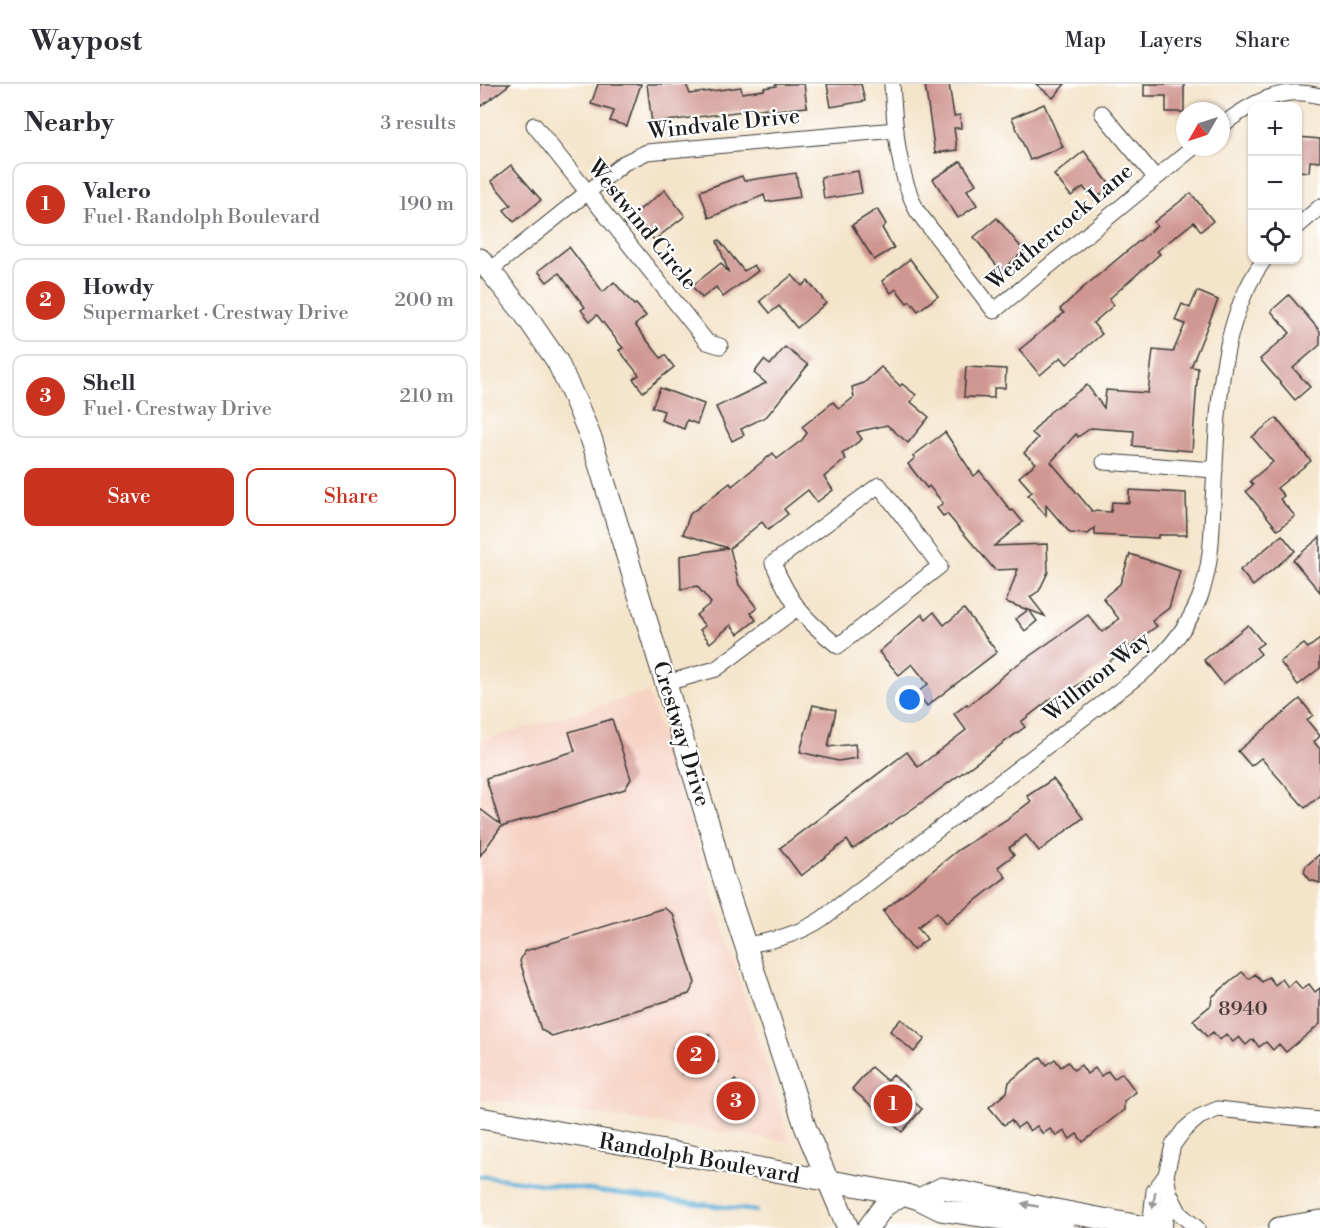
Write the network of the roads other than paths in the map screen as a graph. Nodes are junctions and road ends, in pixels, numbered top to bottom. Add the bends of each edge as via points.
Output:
1 (892, 84) edge
2 (1320, 96) edge
3 (1102, 113) dead end
4 (1230, 119) edge
5 (534, 125) dead end
6 (896, 130) junction
7 (1182, 156) edge
8 (1155, 177) junction
9 (587, 192) junction
10 (1320, 207) edge
11 (1302, 223) edge
12 (1261, 264) edge
13 (485, 265) edge
14 (720, 346) dead end
15 (1104, 462) dead end
16 (1215, 470) junction
17 (797, 608) junction
18 (666, 683) junction
19 (746, 945) junction
20 (480, 1118) edge
21 (1320, 1119) edge
22 (1166, 1175) junction
23 (827, 1182) junction
24 (1169, 1192) junction
25 (911, 1196) junction
26 (967, 1214) junction
27 (1165, 1221) edge
28 (1320, 1221) edge
29 (848, 1228) edge
30 (868, 1228) edge
31 (1010, 1228) edge
32 (1063, 1228) edge
33 (1150, 1228) edge
34 (1197, 1228) edge
35 (1279, 1228) edge

1 - 6 street
2 - 4 street via 1301,90 1279,94
3 - 8 street, Weathercock Lane
5 - 9 street, Westwind Circle
6 - 8 street, Weathercock Lane via 903,175 917,211 994,311
6 - 9 street, Windvale Drive via 647,152 624,163
7 - 8 street, Weathercock Lane
9 - 13 street, Windvale Drive
9 - 14 street, Westwind Circle via 707,342
10 - 11 street
12 - 16 street, Willmon Way via 1246,288 1226,346
13 - 18 main road, Crestway Drive via 557,361 576,402
15 - 16 street
16 - 19 street, Willmon Way via 1205,580 1183,630 1161,657 808,928
17 - 17 street via 787,596 774,563 879,485 940,566 838,646
17 - 18 street via 716,669
18 - 19 main road, Crestway Drive
19 - 23 main road, Crestway Drive
20 - 23 main road, Randolph Boulevard
21 - 22 street via 1218,1109 1199,1117 1184,1130 1173,1145
22 - 24 street
22 -> 33 street via 1154,1191
23 - 25 main road, Randolph Boulevard
23 - 29 main road, Crestway Drive
24 - 27 street
24 - 34 street via 1180,1214
25 - 26 main road, Randolph Boulevard via 941,1210
25 - 30 main road via 884,1206
33 -> 25 main road, Randolph Boulevard via 942,1188
26 - 31 main road
26 - 32 main road, Randolph Boulevard
27 - 33 street
28 - 35 main road

